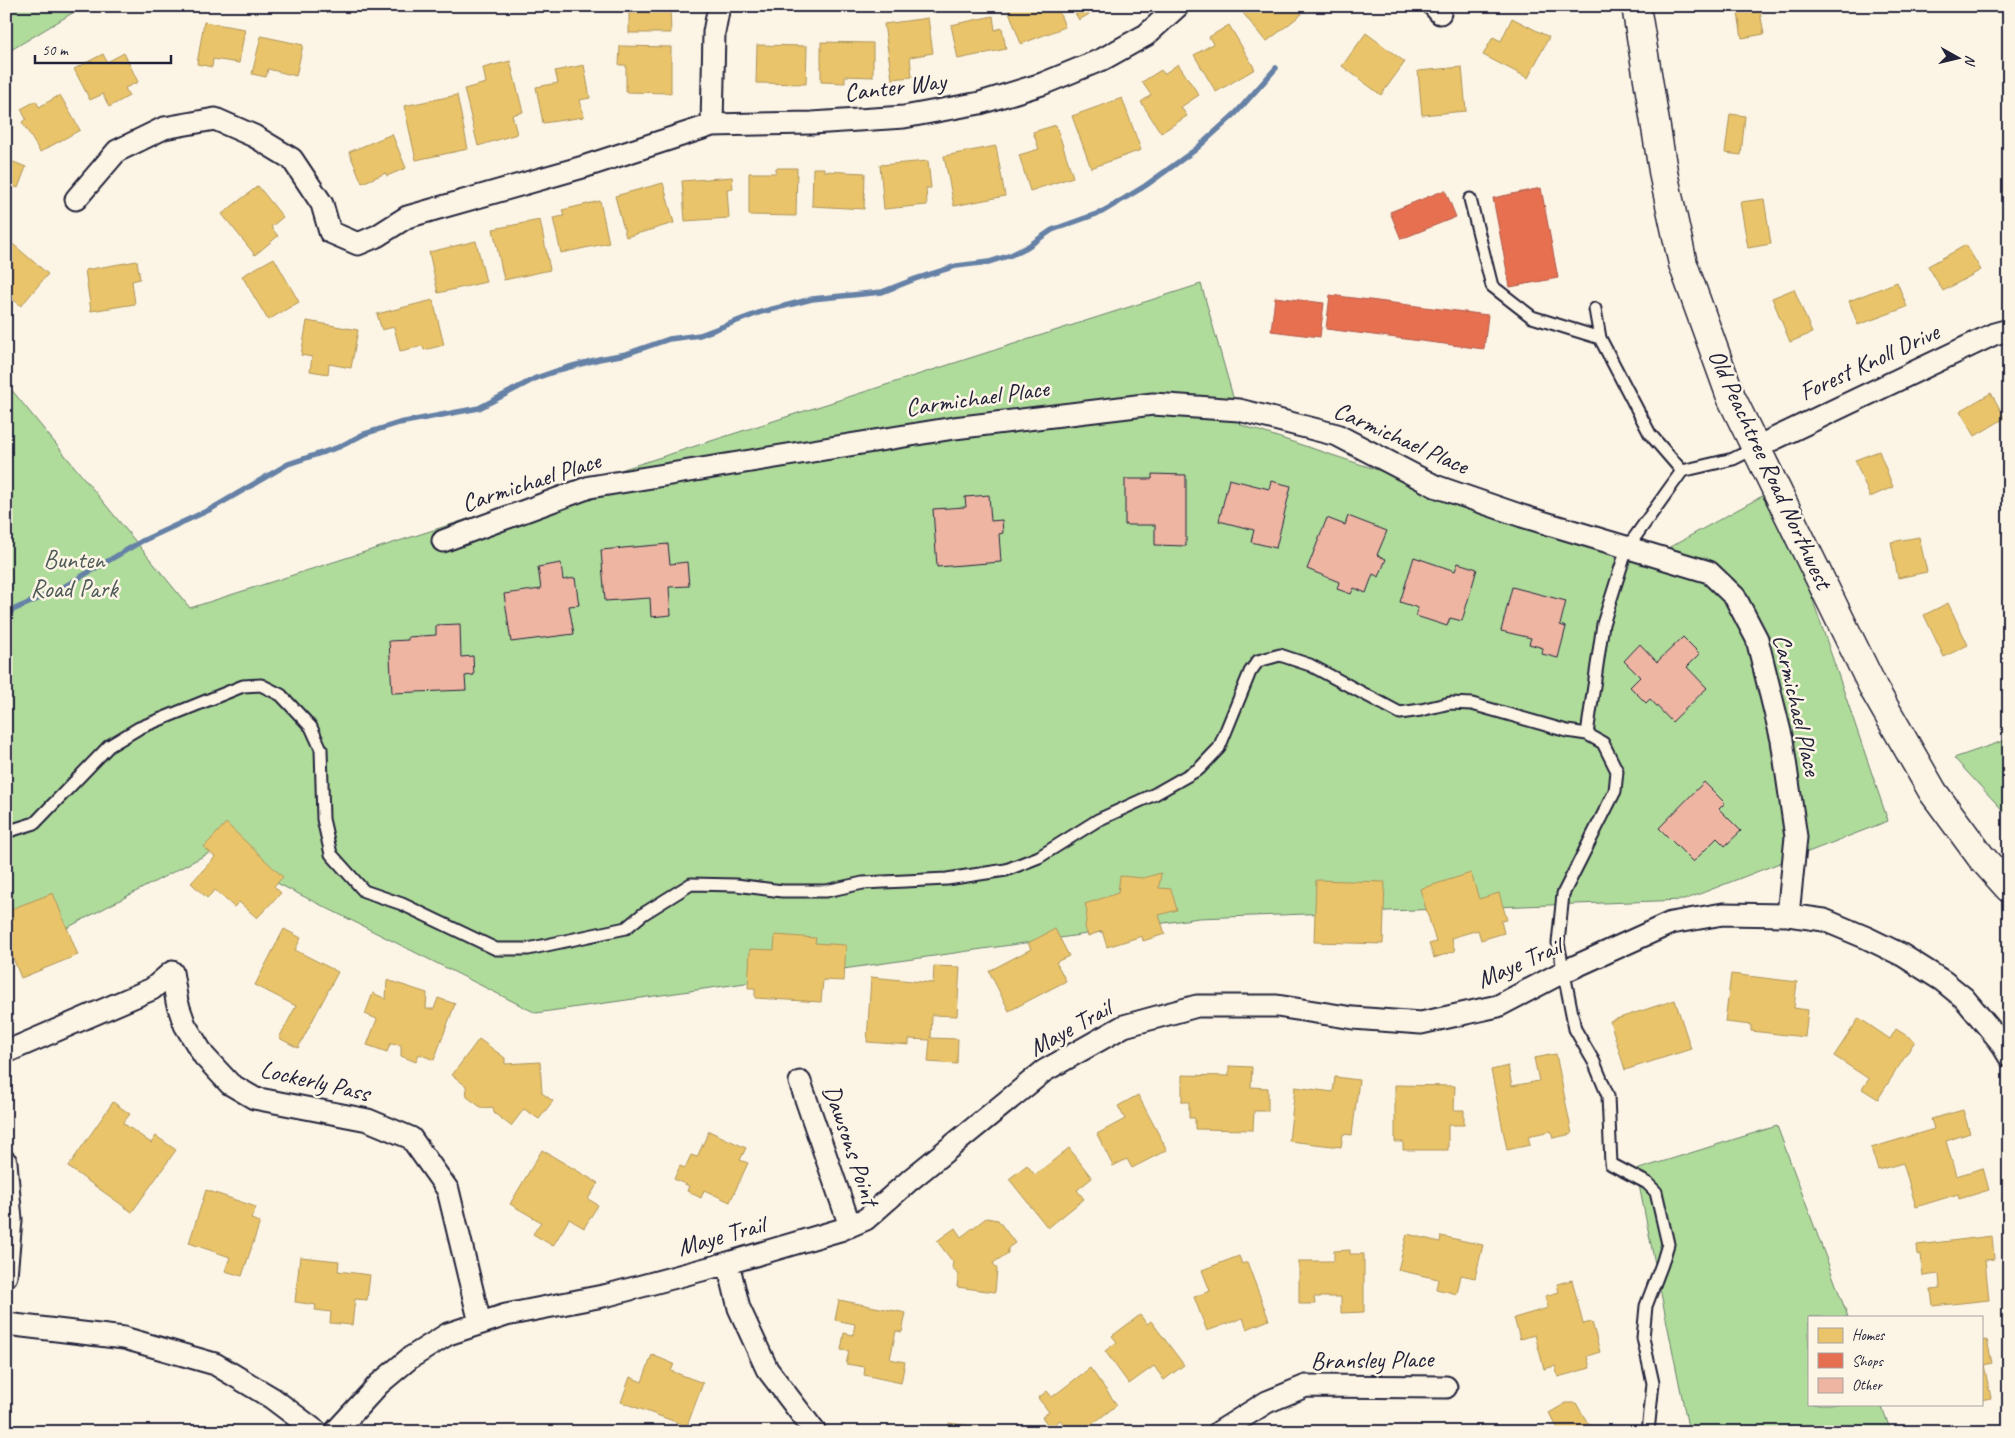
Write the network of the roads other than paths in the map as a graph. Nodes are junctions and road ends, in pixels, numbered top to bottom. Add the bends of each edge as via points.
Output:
1 (719, 6) edge
2 (1178, 6) edge
3 (1636, 6) edge
4 (712, 125) junction
5 (76, 199) dead end
6 (1470, 199) dead end
7 (1595, 309) dead end
8 (2009, 330) edge
9 (1600, 338) junction
10 (1755, 448) junction
11 (1682, 471) junction
12 (443, 541) dead end
13 (1627, 548) junction
14 (1587, 734) junction
15 (6, 832) edge
16 (2009, 888) edge
17 (1788, 915) junction
18 (1563, 972) junction
19 (6, 1052) edge
20 (2009, 1056) edge
21 (800, 1082) dead end
22 (6, 1162) edge
23 (850, 1226) junction
24 (728, 1263) junction
25 (6, 1276) edge
26 (6, 1324) edge
27 (480, 1324) junction
28 (1446, 1387) dead end
29 (317, 1432) edge
30 (335, 1432) edge
31 (815, 1432) edge
32 (1219, 1432) edge
33 (1648, 1432) edge

1 - 4 street via 714,32
2 - 4 street, Canter Way via 1146,35 1103,59 1042,84 980,102 904,117 812,124
3 - 10 main road, Old Peachtree Road Northwest via 1664,176 1683,264 1731,397
4 - 5 street, Canter Way via 599,162 407,217 358,244 330,232 322,204 292,159 254,136 215,119 164,128 117,151
6 - 9 lane via 1492,286 1532,317
7 - 9 lane
8 - 10 street, Forest Knoll Drive via 1994,334
9 - 11 lane via 1650,434
10 - 11 lane via 1733,459
10 - 16 main road, Old Peachtree Road Northwest via 1875,691 1933,792
11 - 13 lane
12 - 13 street, Carmichael Place via 590,487 954,428 1153,404 1239,410 1337,435 1435,486
13 - 14 lane via 1604,624
13 - 17 street, Carmichael Place via 1709,572 1735,596 1757,639 1782,740 1796,837
14 - 15 lane via 1472,704 1450,704 1400,713 1310,666 1280,655 1258,661 1250,672 1219,748 1199,769 1098,820 1039,857 1006,870 946,879 863,883 826,891 691,884 626,928 528,949 496,949 402,904 364,891 331,854 323,819 321,749 311,727 282,695 261,685 243,686 139,728 109,746 36,823
14 - 18 lane via 1603,743 1617,771 1615,791 1563,894 1558,943
17 - 18 street, Maye Trail via 1723,914 1671,923
17 - 20 street, Maye Trail via 1824,920 1867,938 1943,981 1964,998 2000,1040
18 - 23 street, Maye Trail via 1498,1006 1421,1023 1353,1018 1277,1006 1197,1006 1124,1026 1044,1071 866,1219
18 - 33 lane via 1575,1030 1594,1062 1608,1096 1611,1164 1647,1183 1656,1192 1668,1244 1646,1306 1643,1338 1653,1382
19 - 27 street, Lockerly Pass via 152,989 172,972 185,1025 204,1056 230,1084 254,1098 368,1120 410,1138 448,1190
21 - 23 street, Dawsons Point
22 - 25 street via 11,1220
23 - 24 street, Maye Trail
24 - 27 street, Maye Trail via 608,1295 506,1315
24 - 31 street via 739,1308 766,1369
26 - 29 street via 124,1338 215,1364 272,1398
27 - 30 street, Maye Trail via 448,1334 410,1358 379,1384
28 - 32 street, Bransley Place via 1306,1386 1267,1402

